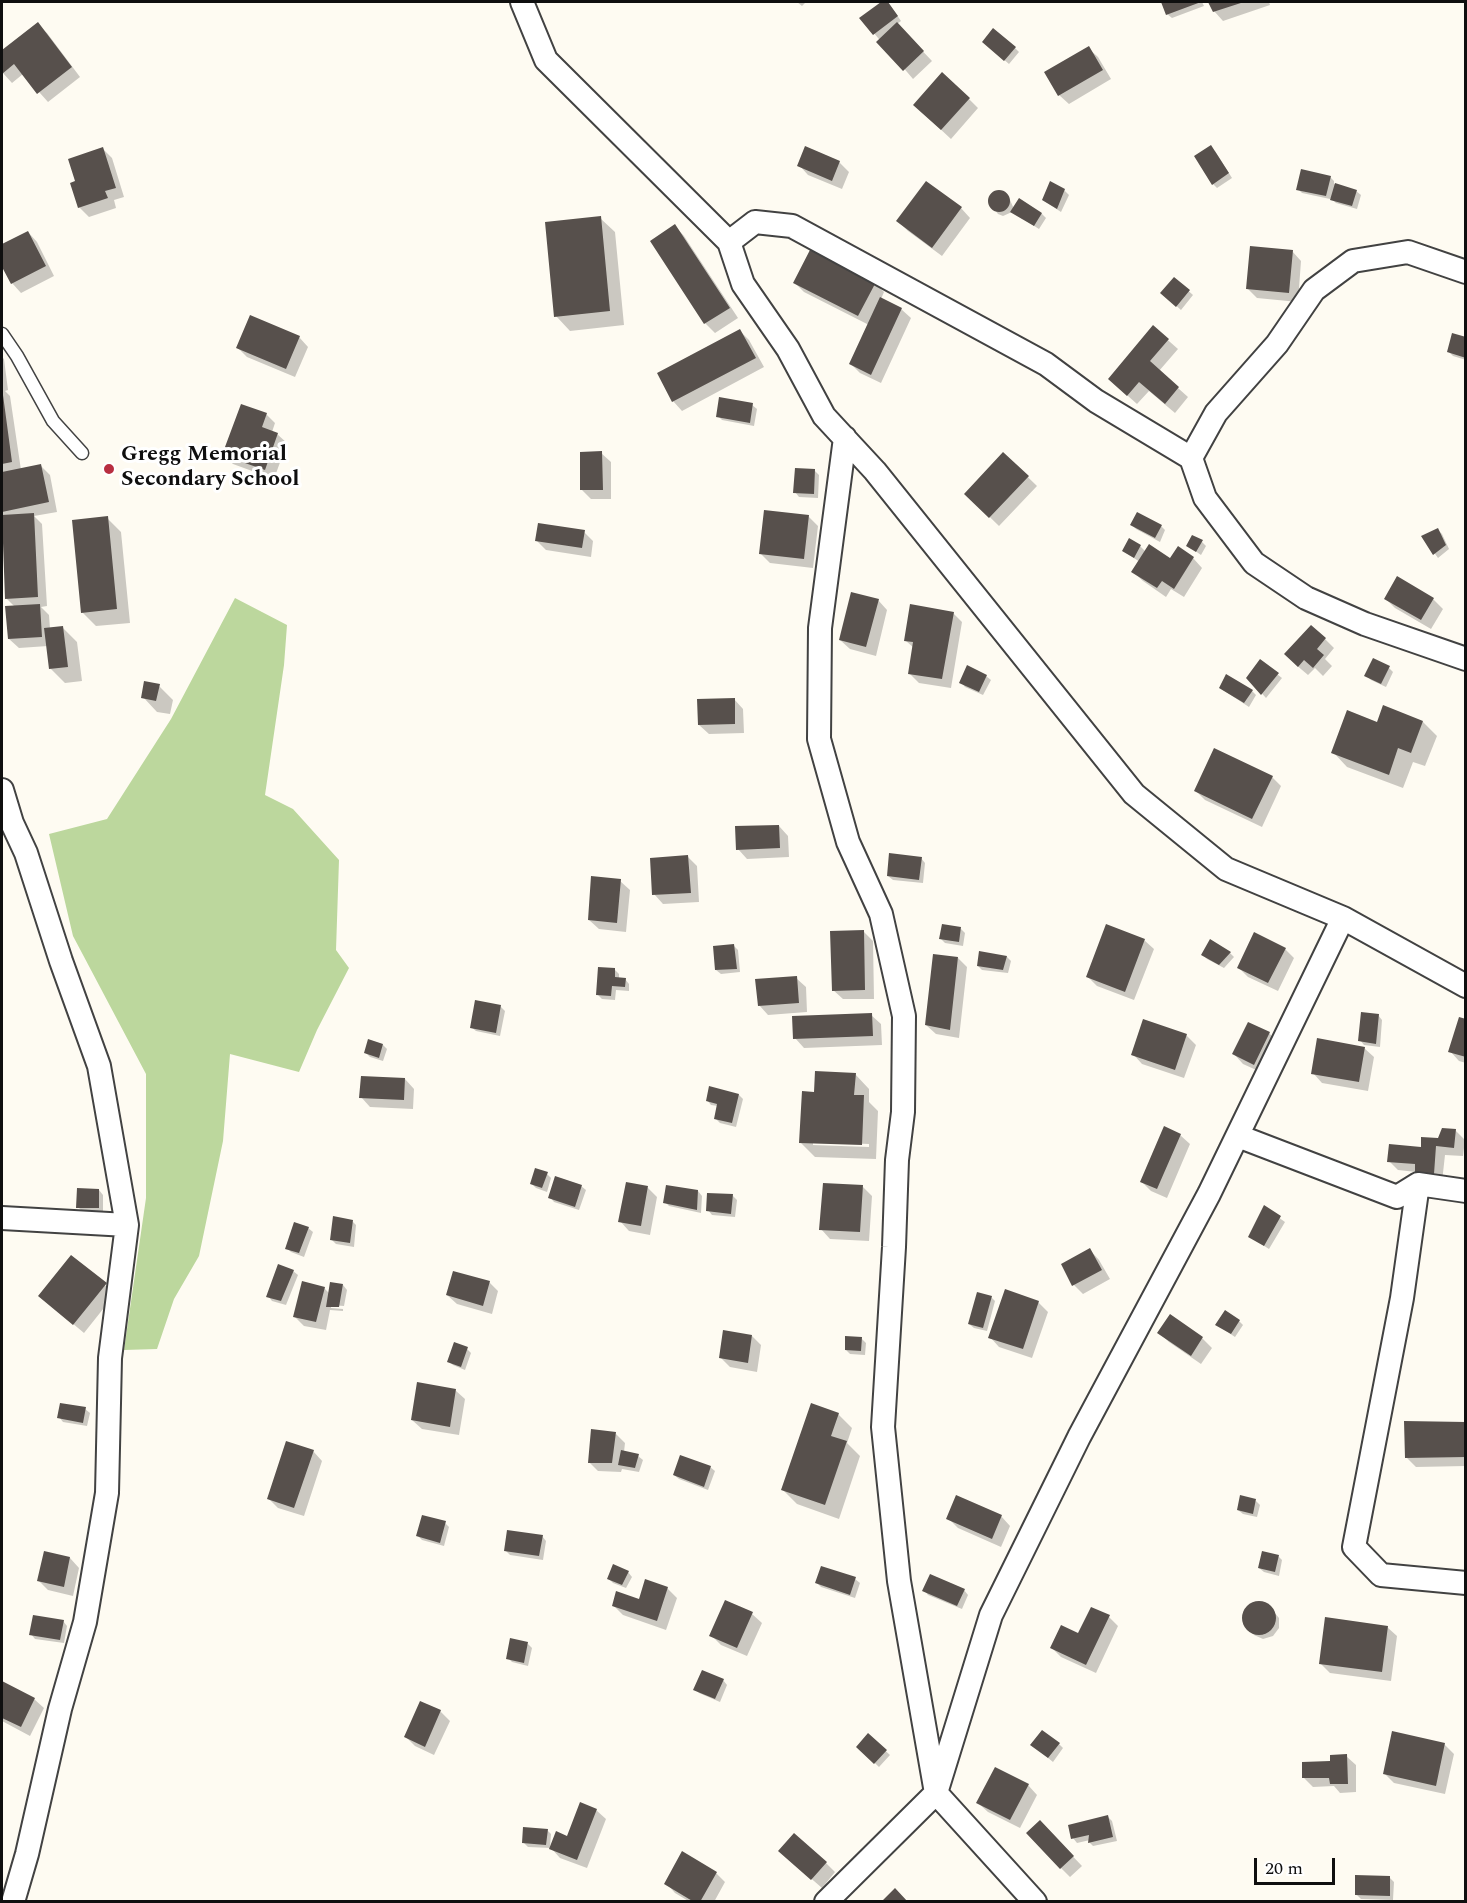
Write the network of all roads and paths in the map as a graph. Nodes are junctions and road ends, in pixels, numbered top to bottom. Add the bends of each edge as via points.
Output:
1 (522, 2) edge
2 (729, 242) junction
3 (1466, 272) edge
4 (2, 334) edge
5 (844, 438) junction
6 (82, 453) dead end
7 (1191, 458) junction
8 (1466, 659) edge
9 (2, 790) edge
10 (7, 827) edge
11 (1343, 918) junction
12 (1466, 987) edge
13 (1238, 1136) junction
14 (1418, 1184) junction
15 (1466, 1191) edge
16 (2, 1218) edge
17 (127, 1225) junction
18 (1466, 1583) edge
19 (936, 1793) junction
20 (13, 1902) edge
21 (826, 1902) edge
22 (1035, 1902) edge

1 - 2 street via 546,60
2 - 5 street via 743,284 788,349 824,416
2 - 7 street via 755,222 792,226 1046,364 1096,401
3 - 7 street via 1408,252 1353,261 1314,290 1277,344 1216,414
4 - 6 lane via 53,421
5 - 11 street via 1134,794 1226,869
5 - 19 street via 820,628 819,740 848,842 881,914 903,1016 903,1112 883,1426 899,1581
7 - 8 street via 1205,498 1254,563 1306,598 1365,624
9 - 10 street
10 - 17 street via 26,853 99,1066
11 - 12 street
11 - 13 street
13 - 14 street via 1397,1197
13 - 19 street via 1079,1437 992,1615
14 - 15 street
14 - 18 street via 1402,1298 1354,1547 1381,1575
16 - 17 street
17 - 20 street via 110,1358 108,1493 85,1622
19 - 21 street
19 - 22 street

